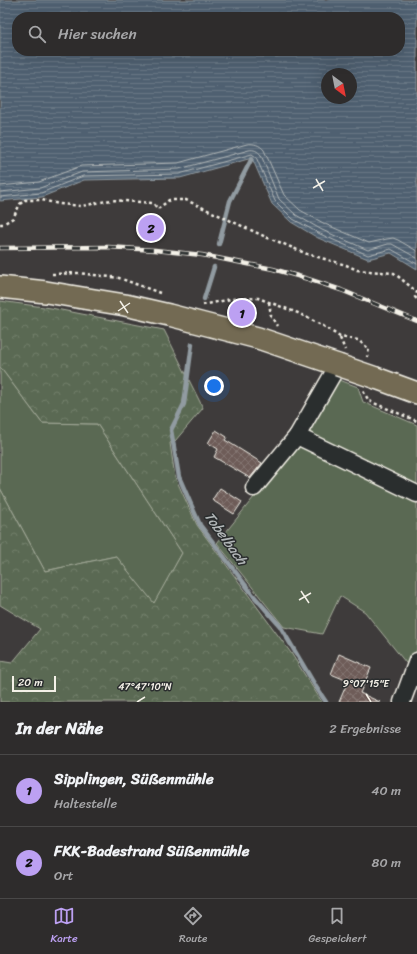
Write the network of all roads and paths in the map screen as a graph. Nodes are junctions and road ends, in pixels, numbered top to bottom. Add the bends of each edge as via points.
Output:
1 (0, 224) edge
2 (0, 287) edge
3 (417, 300) edge
4 (214, 302) dead end
5 (340, 337) junction
6 (369, 350) dead end
7 (342, 358) junction
8 (369, 384) junction
9 (417, 392) edge
10 (417, 421) edge
11 (296, 436) junction
12 (254, 488) dead end
13 (417, 494) edge
14 (417, 661) edge
15 (402, 702) edge

1 - 3 path via 13,218 25,200 82,206 118,200 153,203 158,208 169,200 186,200 307,254 357,270 394,273 417,292
2 - 7 main road via 125,305
4 - 5 path via 258,298 298,313
5 - 6 path via 358,340
5 - 7 path
7 - 8 main road, bridge
7 - 11 street
8 - 9 main road
8 - 10 path via 364,395 369,401
11 - 12 street
11 - 13 street
14 - 15 street

